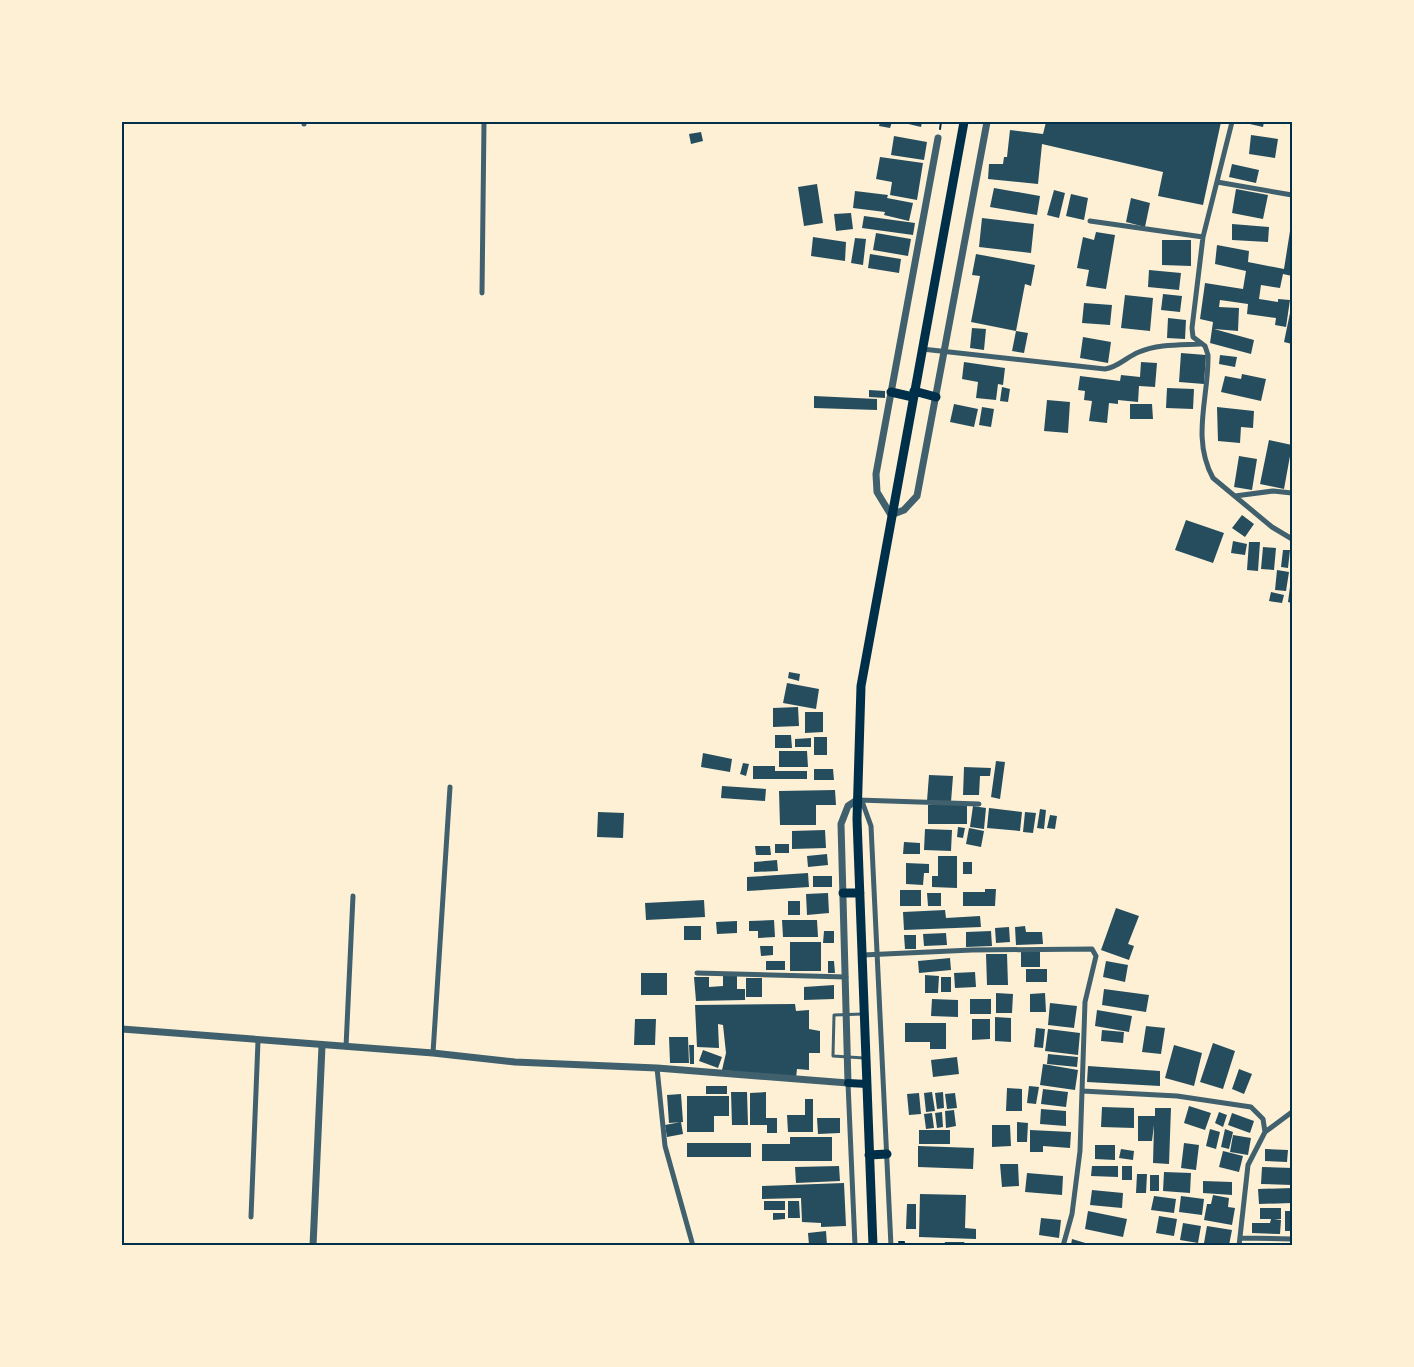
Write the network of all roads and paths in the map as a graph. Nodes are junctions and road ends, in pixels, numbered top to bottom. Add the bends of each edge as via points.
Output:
1 (484, 122) edge
2 (964, 122) edge
3 (987, 122) edge
4 (1232, 122) edge
5 (938, 138) dead end
6 (1217, 182) junction
7 (1293, 195) edge
8 (1090, 221) dead end
9 (1203, 237) junction
10 (482, 293) dead end
11 (1200, 344) junction
12 (922, 349) junction
13 (945, 351) junction
14 (891, 392) junction
15 (914, 394) junction
16 (936, 396) junction
17 (1293, 493) edge
18 (1234, 496) junction
19 (891, 515) junction
20 (1293, 539) edge
21 (450, 787) dead end
22 (857, 800) junction
23 (979, 804) dead end
24 (843, 893) junction
25 (860, 893) junction
26 (353, 896) dead end
27 (879, 954) junction
28 (863, 955) junction
29 (698, 973) dead end
30 (846, 977) junction
31 (865, 1014) junction
32 (847, 1015) junction
33 (122, 1029) edge
34 (258, 1041) junction
35 (322, 1046) junction
36 (346, 1047) junction
37 (433, 1053) junction
38 (848, 1057) junction
39 (866, 1058) junction
40 (657, 1068) junction
41 (848, 1083) junction
42 (867, 1084) junction
43 (1082, 1091) junction
44 (1293, 1112) edge
45 (1265, 1132) junction
46 (887, 1154) junction
47 (869, 1155) junction
48 (251, 1217) dead end
49 (1240, 1238) junction
50 (1293, 1239) edge
51 (313, 1245) edge
52 (693, 1245) edge
53 (855, 1245) edge
54 (873, 1245) edge
55 (891, 1245) edge
56 (1063, 1245) edge
57 (1239, 1245) edge

1 - 10 street
2 - 12 main road
3 - 13 street
4 - 6 street
5 - 14 street
6 - 7 street
6 - 9 street
8 - 9 street
9 - 11 street via 1192,328 1193,337
11 - 13 street via 1152,348 1105,369
11 - 18 street via 1208,355 1201,440 1214,478
12 - 13 street
12 - 15 main road
13 - 16 street
14 - 15 main road
14 - 19 street via 876,485
15 - 16 main road
15 - 19 main road
16 - 19 street via 917,496 904,510
17 - 18 street via 1273,491
18 - 20 street
19 - 22 main road via 863,674
21 - 37 street
22 - 23 street
22 - 24 street via 848,806 841,824
22 - 25 main road
22 - 27 street via 863,804 871,825
24 - 25 main road
24 - 30 street
25 - 28 main road
26 - 36 street
27 - 28 street
27 - 43 street via 1092,949 1096,956 1085,1002
27 - 46 street
28 - 31 main road
29 - 30 street
30 - 32 street
31 - 32 lane
31 - 39 main road
32 - 38 street
32 - 38 lane via 834,1015 833,1056
33 - 34 street
34 - 35 street
34 - 48 street
35 - 36 street
35 - 51 street
36 - 37 street
37 - 40 street via 515,1062
38 - 39 lane
38 - 41 street
39 - 42 main road
40 - 41 street
40 - 52 street via 665,1146
41 - 42 main road
41 - 53 street
42 - 47 main road
43 - 45 street via 1177,1096 1251,1107 1263,1119
43 - 56 street via 1080,1151 1072,1214
44 - 45 street
45 - 49 street via 1248,1165
46 - 47 main road
46 - 55 street
47 - 54 main road
49 - 50 street
49 - 57 street

